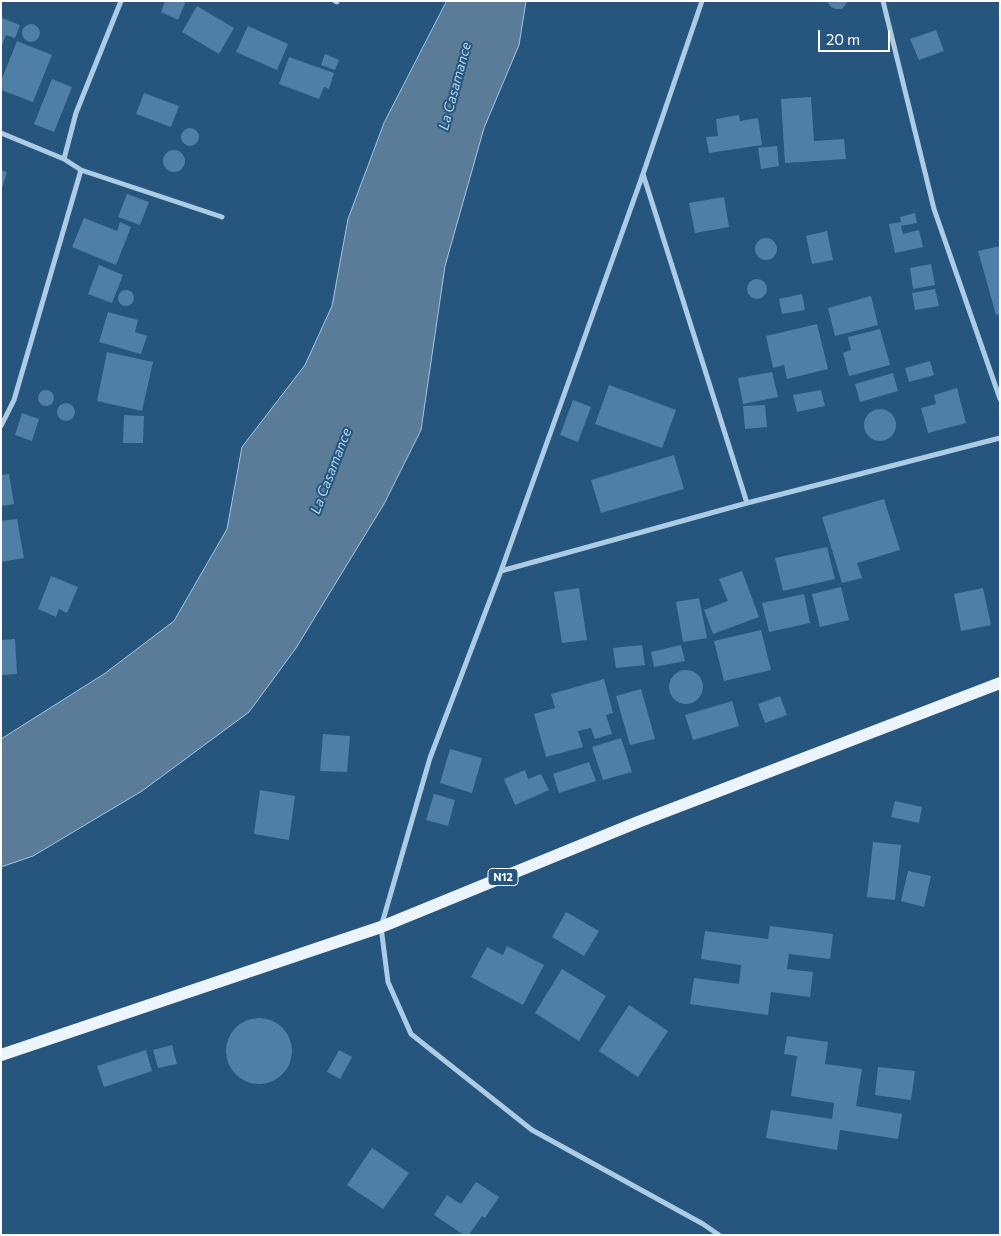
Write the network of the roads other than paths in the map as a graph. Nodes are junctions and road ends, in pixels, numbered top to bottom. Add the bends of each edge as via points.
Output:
1 (121, 1) edge
2 (702, 1) edge
3 (883, 1) edge
4 (1, 133) edge
5 (64, 159) junction
6 (81, 170) junction
7 (643, 174) junction
8 (222, 217) dead end
9 (1000, 400) edge
10 (1, 426) edge
11 (1000, 438) edge
12 (748, 503) junction
13 (502, 571) junction
14 (1000, 683) edge
15 (381, 926) junction
16 (1, 1055) edge
17 (719, 1235) edge

1 - 5 street via 76,113
2 - 7 street
3 - 9 street via 934,209
4 - 5 street
5 - 6 street
6 - 8 street
6 - 10 street via 14,400
7 - 12 street
7 - 13 street
11 - 12 street
12 - 13 street
13 - 15 street via 430,758
14 - 15 main road, N12 via 638,822
15 - 16 main road, N12
15 - 17 street via 388,982 411,1034 532,1130

